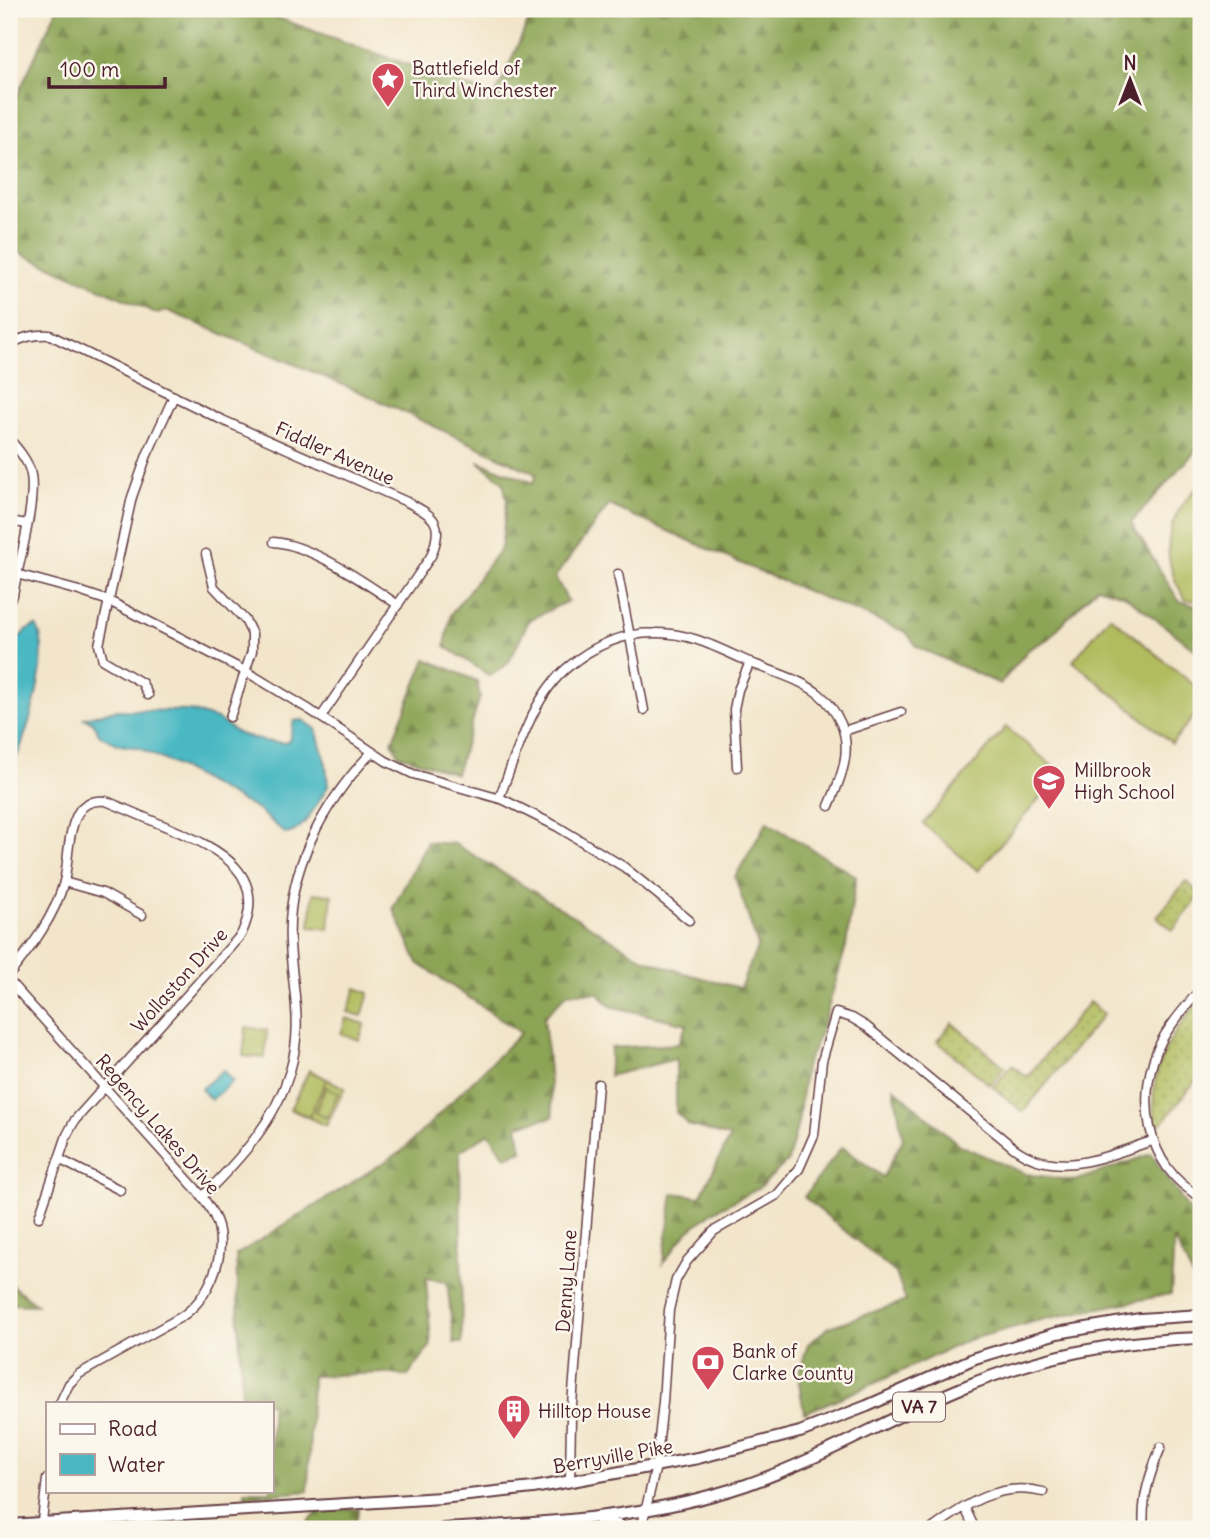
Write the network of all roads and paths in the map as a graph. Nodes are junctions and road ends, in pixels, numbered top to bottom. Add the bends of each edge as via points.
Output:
1 (9, 345) edge
2 (174, 396) junction
3 (9, 439) edge
4 (9, 521) edge
5 (27, 524) junction
6 (274, 542) dead end
7 (206, 554) dead end
8 (13, 574) edge
9 (618, 574) dead end
10 (9, 601) edge
11 (109, 601) junction
12 (398, 605) junction
13 (630, 636) junction
14 (750, 662) junction
15 (247, 672) junction
16 (148, 695) dead end
17 (644, 710) dead end
18 (901, 712) dead end
19 (230, 717) dead end
20 (321, 717) junction
21 (844, 731) junction
22 (372, 752) junction
23 (737, 767) dead end
24 (499, 798) junction
25 (830, 806) dead end
26 (64, 882) junction
27 (142, 915) dead end
28 (690, 920) dead end
29 (9, 975) edge
30 (9, 981) edge
31 (1201, 988) edge
32 (598, 1084) dead end
33 (105, 1086) junction
34 (1152, 1141) junction
35 (59, 1159) junction
36 (120, 1189) dead end
37 (202, 1197) junction
38 (1201, 1197) edge
39 (39, 1217) dead end
40 (1201, 1315) edge
41 (1201, 1338) edge
42 (60, 1402) edge
43 (1161, 1447) dead end
44 (656, 1466) junction
45 (570, 1481) junction
46 (46, 1487) edge
47 (1043, 1492) dead end
48 (965, 1508) junction
49 (646, 1510) junction
50 (565, 1521) junction
51 (9, 1525) edge
52 (41, 1526) edge
53 (484, 1528) edge
54 (443, 1529) edge
55 (626, 1529) edge
56 (641, 1529) edge
57 (932, 1529) edge
58 (975, 1529) edge
59 (1144, 1529) edge

1 - 2 street, Fiddler Avenue via 22,337 50,335
2 - 11 street via 138,476
2 - 12 street, Fiddler Avenue via 429,513 438,529 435,545
3 - 5 street via 30,470
4 - 5 street
5 - 8 street
6 - 12 street via 304,549
7 - 15 street via 214,587 252,634
8 - 10 street
8 - 11 street
9 - 13 street
11 - 15 street
11 - 16 street via 99,645 103,660 142,683
12 - 20 street, Fiddler Avenue
13 - 14 street via 657,632 684,636
13 - 17 street
13 - 24 street via 583,655 552,683 531,719
14 - 21 street via 819,694
14 - 23 street via 736,698
15 - 19 street
15 - 20 street
18 - 21 street
20 - 22 street
21 - 25 street via 845,763
22 - 24 street via 413,774
22 - 37 street via 312,837 299,867 291,903 290,943 298,1017 284,1089 263,1128
24 - 28 street via 599,851
26 - 27 street via 103,893
26 - 29 street, Wollaston Drive via 45,926
26 - 33 street, Wollaston Drive via 77,815 86,804 98,800 214,848 236,865 248,896 248,918 235,943
30 - 33 street, Regency Lakes Drive
31 - 34 street via 1168,1029 1155,1055 1147,1103
32 - 45 street, Denny Lane via 571,1417
33 - 35 street via 75,1120
33 - 37 street, Regency Lakes Drive
34 - 38 street via 1170,1172
34 - 44 street via 1074,1164 1032,1160 867,1027 836,1013 822,1061 814,1135 799,1169 777,1195 707,1238 676,1280
35 - 36 street
35 - 39 street
37 - 42 street, Regency Lakes Drive via 215,1217 219,1238 217,1262 201,1298 181,1317 79,1374
40 - 44 highway, Berryville Pike / VA 7 via 1105,1324 1038,1338 975,1358 800,1432
41 - 49 highway, VA 7 via 1146,1341 1031,1364 962,1388 749,1484
43 - 59 street via 1146,1495
44 - 45 highway, Berryville Pike / VA 7
44 - 49 street
45 - 52 highway, Berryville Pike / VA 7 via 441,1498
46 - 52 street
47 - 48 street via 1004,1490
48 - 57 street
48 - 58 street
49 - 50 highway, VA 7
49 - 56 street
50 - 53 highway, VA 7
50 - 55 highway via 611,1523
51 - 52 highway, Berryville Pike / VA 7
53 - 54 highway, VA 7

